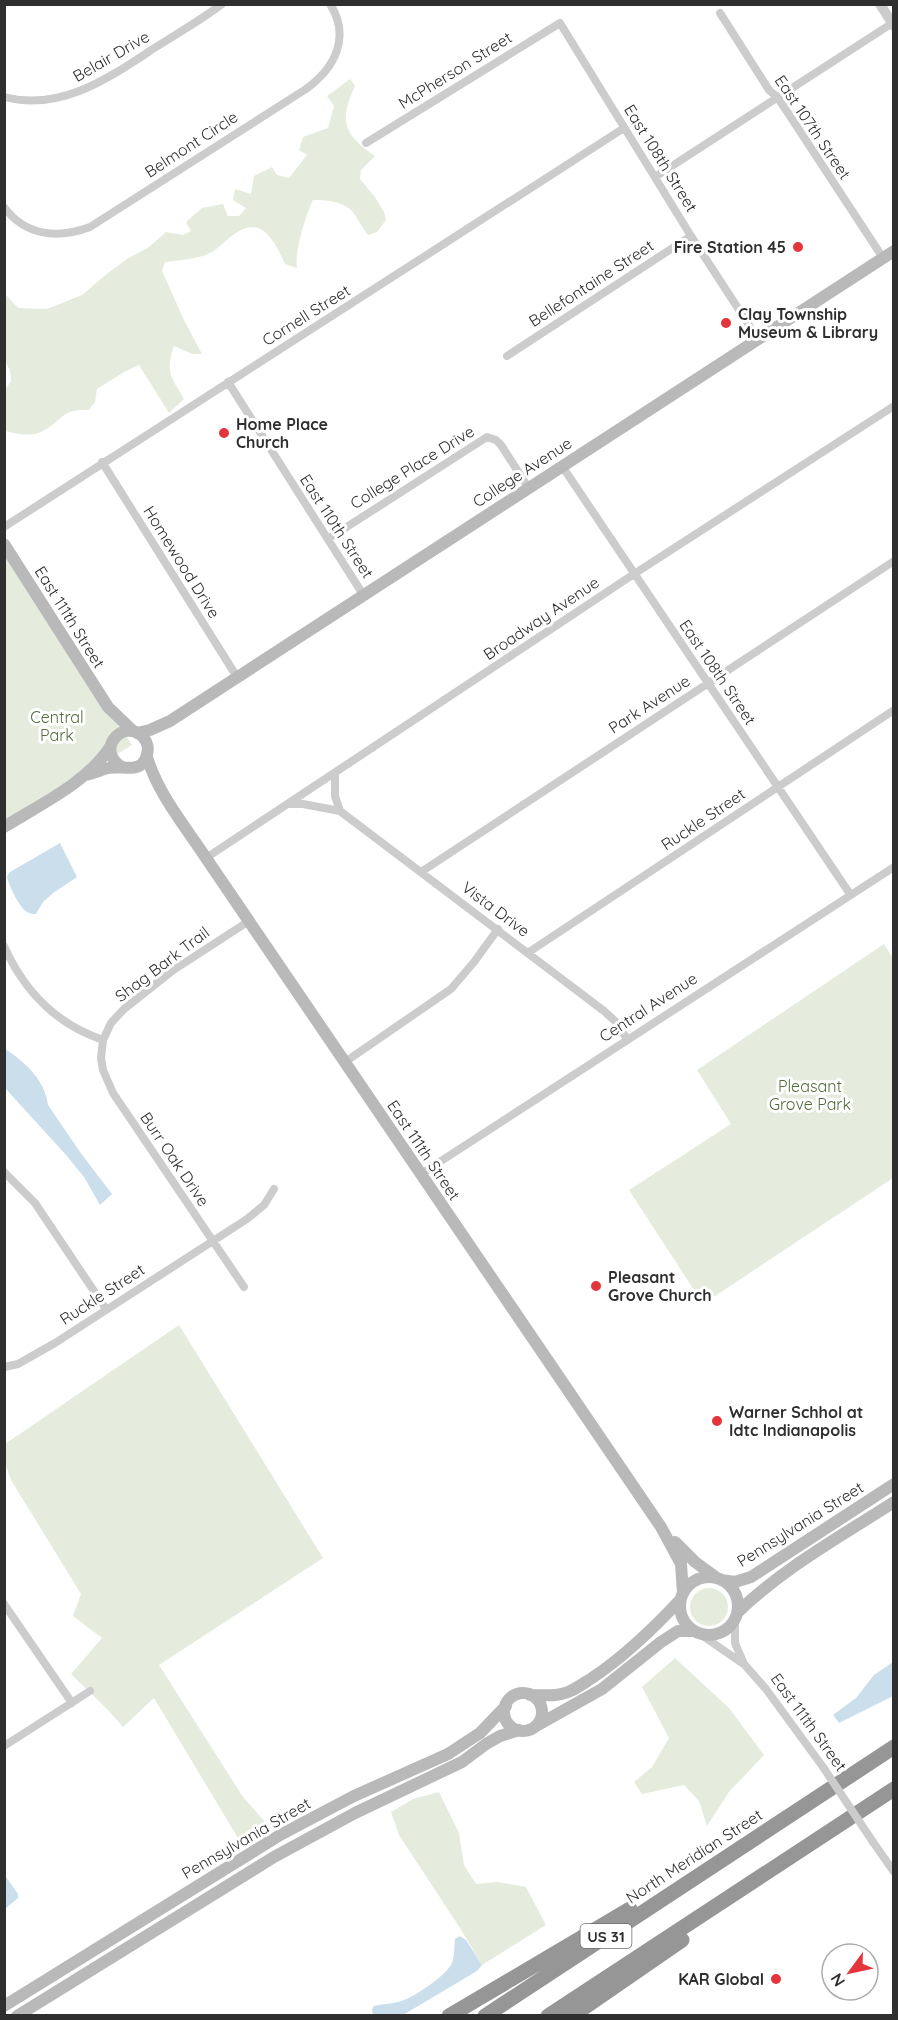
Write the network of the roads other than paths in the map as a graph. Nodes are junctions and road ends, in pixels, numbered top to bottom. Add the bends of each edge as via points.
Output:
1 (222, 4) edge
2 (330, 4) edge
3 (880, 4) edge
4 (720, 13) dead end
5 (560, 22) joint
6 (893, 24) edge
7 (777, 97) junction
8 (5, 98) edge
9 (624, 128) junction
10 (366, 143) dead end
11 (655, 177) junction
12 (4, 207) edge
13 (691, 236) junction
14 (894, 251) edge
15 (883, 258) junction
16 (758, 339) junction
17 (507, 356) dead end
18 (228, 382) junction
19 (894, 406) edge
20 (102, 462) junction
21 (562, 466) junction
22 (528, 487) junction
23 (4, 527) edge
24 (328, 539) junction
25 (4, 544) edge
26 (894, 561) edge
27 (634, 573) junction
28 (364, 596) junction
29 (237, 677) junction
30 (708, 684) junction
31 (108, 707) junction
32 (894, 710) edge
33 (170, 721) junction
34 (135, 732) junction
35 (111, 744) junction
36 (147, 754) junction
37 (125, 768) junction
38 (335, 772) junction
39 (85, 775) junction
40 (777, 787) junction
41 (162, 790) junction
42 (288, 804) junction
43 (340, 811) junction
44 (4, 827) edge
45 (206, 858) junction
46 (894, 867) edge
47 (421, 872) junction
48 (850, 894) junction
49 (249, 921) junction
50 (498, 929) junction
51 (4, 946) edge
52 (529, 952) junction
53 (627, 1039) junction
54 (103, 1040) junction
55 (345, 1062) junction
56 (4, 1172) edge
57 (420, 1174) junction
58 (274, 1189) dead end
59 (212, 1240) junction
60 (244, 1287) dead end
61 (106, 1309) junction
62 (4, 1367) edge
63 (894, 1484) edge
64 (894, 1502) edge
65 (661, 1527) junction
66 (719, 1579) junction
67 (681, 1597) junction
68 (4, 1604) edge
69 (736, 1616) junction
70 (696, 1633) junction
71 (744, 1664) junction
72 (90, 1691) dead end
73 (530, 1695) junction
74 (72, 1703) junction
75 (506, 1706) junction
76 (536, 1726) junction
77 (519, 1730) junction
78 (4, 1746) edge
79 (894, 1747) edge
80 (894, 1789) edge
81 (728, 1856) junction
82 (894, 1872) edge
83 (749, 1884) junction
84 (4, 2006) edge
85 (17, 2016) edge
86 (449, 2016) edge
87 (484, 2016) edge
88 (548, 2016) edge
89 (572, 2016) edge

1 - 8 street, Belair Drive via 87,89 42,100
2 - 12 street, Belmont Circle via 340,42 327,72 90,227 60,235 45,234 23,224
3 - 6 street
4 - 7 street, East 107th Street
5 - 9 street, East 108th Street
5 - 10 street, McPherson Street
6 - 7 street
7 - 11 street
7 - 15 street, East 107th Street
9 - 11 street, East 108th Street
9 - 18 street, Cornell Street
11 - 13 street, East 108th Street
13 - 16 street, East 108th Street
13 - 17 street, Bellefontaine Street
14 - 15 main road, College Avenue
15 - 16 main road, College Avenue
16 - 21 main road, College Avenue
18 - 20 street, Cornell Street
18 - 24 street, East 110th Street
19 - 27 street, Broadway Avenue
20 - 23 street, Cornell Street
20 - 29 street, Homewood Drive
21 - 22 main road, College Avenue
21 - 27 street, East 108th Street
22 - 24 street, College Place Drive via 501,445 487,437
22 - 28 main road, College Avenue
24 - 28 street, East 110th Street
25 - 31 main road, East 111th Street
26 - 30 street, Park Avenue
27 - 30 street, East 108th Street
27 - 38 street, Broadway Avenue
28 - 29 main road, College Avenue
29 - 33 main road, College Avenue
30 - 40 street, East 108th Street
30 - 47 street, Park Avenue
31 - 34 main road, East 111th Street
31 - 35 main road, East 111th Street via 113,723
32 - 40 street, Ruckle Street
33 - 34 main road, College Avenue
33 - 36 main road, College Avenue
34 - 35 main road via 121,733
34 - 36 main road via 145,740
35 - 37 main road via 112,759
35 - 39 main road
36 - 37 main road via 139,766
36 - 41 main road, East 111th Street
37 - 39 main road
37 - 41 main road, East 111th Street
38 - 42 street, Broadway Avenue
38 - 43 street via 335,796
39 - 44 main road
40 - 48 street, East 108th Street
40 - 52 street, Ruckle Street
41 - 45 main road, East 111th Street
42 - 43 street, Vista Drive
42 - 45 street, Broadway Avenue
43 - 47 street, Vista Drive
45 - 49 main road, East 111th Street
46 - 48 street, Central Avenue
47 - 50 street, Vista Drive
48 - 53 street, Central Avenue
49 - 54 street, Shag Bark Trail via 196,953 124,1009
49 - 55 main road, East 111th Street
50 - 52 street, Vista Drive
50 - 55 street via 451,989
51 - 54 street via 33,996 80,1031
52 - 53 street, Vista Drive via 610,1016
53 - 57 street, Central Avenue
54 - 59 street, Burr Oak Drive via 101,1059 107,1082
55 - 57 main road, East 111th Street
56 - 61 street via 35,1203
57 - 65 main road, East 111th Street
58 - 59 street, Ruckle Street via 257,1211
59 - 60 street, Burr Oak Drive
59 - 61 street, Ruckle Street
61 - 62 street, Ruckle Street via 29,1358
63 - 66 main road, Pennsylvania Street via 752,1577 735,1582
64 - 69 main road, Pennsylvania Street via 771,1582
65 - 66 main road, East 111th Street
65 - 67 main road, East 111th Street via 681,1564
66 - 67 main road via 697,1580
66 - 69 main road via 735,1594
67 - 70 main road via 682,1617
67 - 73 main road via 608,1667 568,1692
68 - 74 street
69 - 70 main road via 724,1631 708,1636
69 - 71 street, East 111th Street via 735,1642
70 - 71 street, East 111th Street
70 - 76 main road via 678,1631 602,1689
71 - 82 street, East 111th Street, bridge via 823,1767
72 - 74 street
73 - 75 main road via 515,1695
73 - 76 main road via 541,1706
74 - 78 street
75 - 77 main road via 507,1721
75 - 84 main road, Pennsylvania Street via 480,1732 448,1754 354,1796 280,1836
76 - 77 main road
77 - 85 main road, Pennsylvania Street via 500,1736 462,1762 355,1812 274,1857
79 - 81 highway, North Meridian Street / US 31
80 - 83 highway, US 31
81 - 86 highway via 636,1905
81 - 87 highway, North Meridian Street / US 31
83 - 88 highway, US 31
83 - 89 highway via 691,1934

